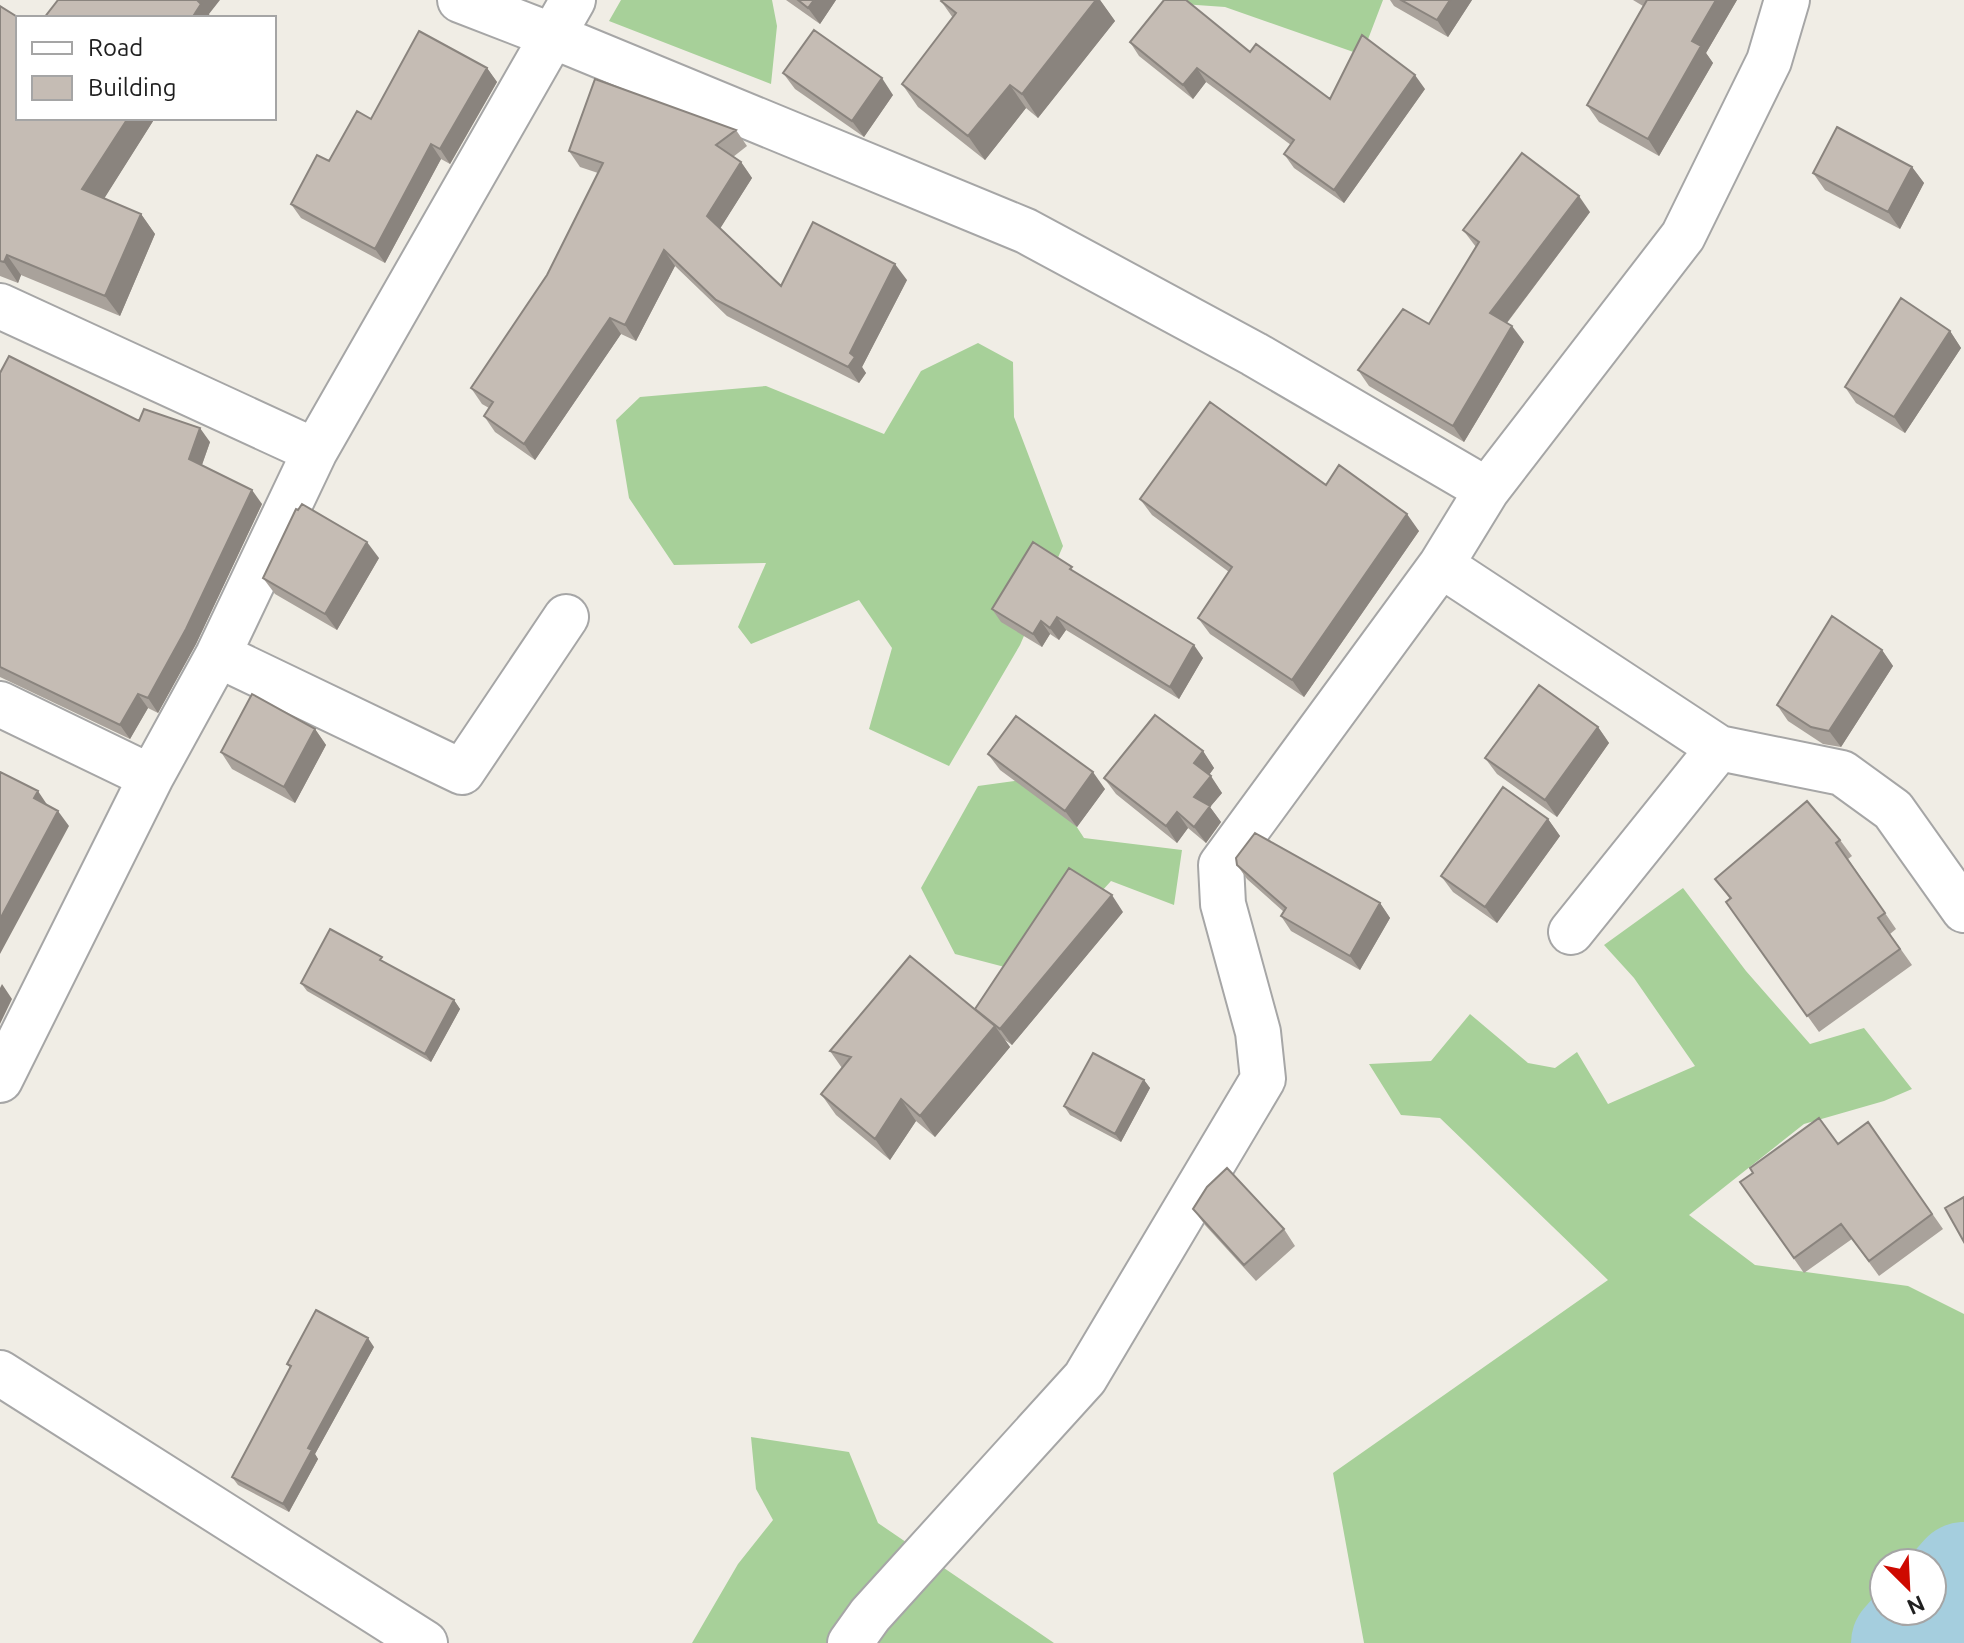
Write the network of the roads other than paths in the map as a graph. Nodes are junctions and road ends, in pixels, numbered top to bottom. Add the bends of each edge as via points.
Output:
1 (460, 0) edge
2 (1787, 0) edge
3 (563, 18) edge
4 (0, 306) edge
5 (315, 451) junction
6 (1487, 490) junction
7 (1441, 565) junction
8 (566, 617) dead end
9 (218, 655) junction
10 (0, 704) edge
11 (1719, 748) junction
12 (151, 777) junction
13 (1964, 910) edge
14 (1571, 932) dead end
15 (0, 1080) edge
16 (0, 1373) edge
17 (425, 1643) edge
18 (850, 1643) edge

1 - 3 street
2 - 6 street via 1769,61 1683,236
3 - 5 street
3 - 6 street via 1026,231 1254,354
4 - 5 street
5 - 9 street
6 - 7 street
7 - 11 street
7 - 18 street via 1221,865 1223,904 1258,1032 1263,1079 1085,1378
8 - 9 street via 462,772
9 - 12 street
10 - 12 street
11 - 13 street via 1842,773 1893,810
11 - 14 street
12 - 15 street
16 - 17 street

